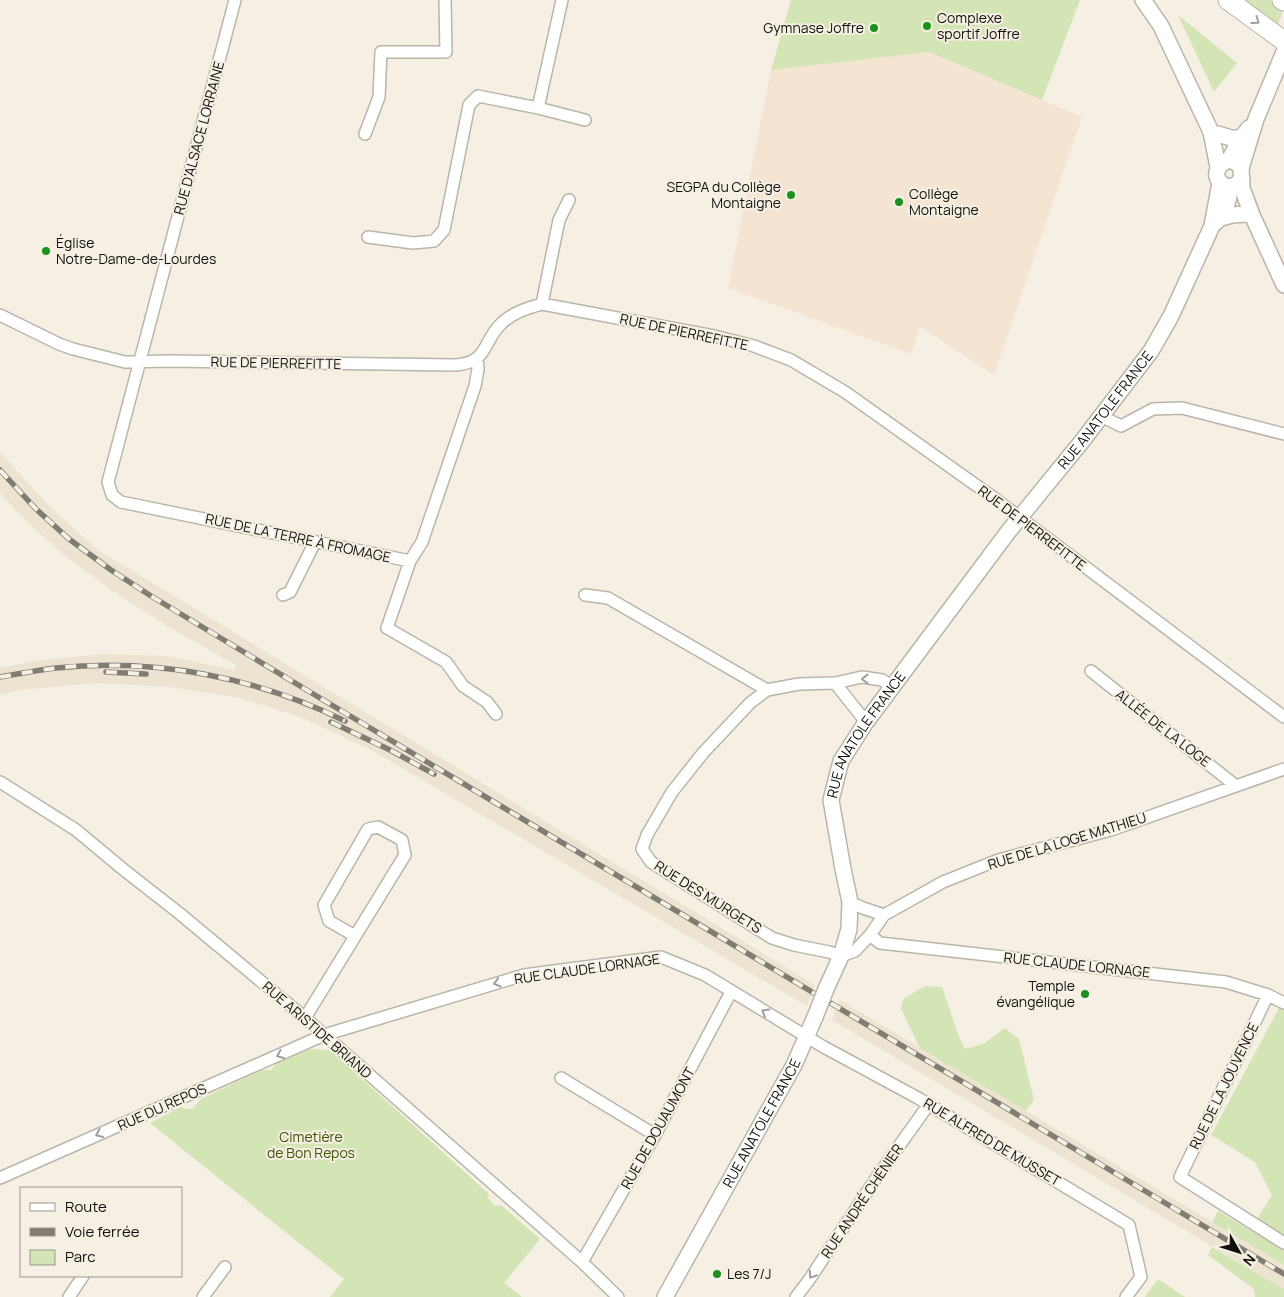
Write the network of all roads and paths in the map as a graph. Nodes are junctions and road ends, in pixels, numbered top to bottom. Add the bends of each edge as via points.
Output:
1 (235, 0) edge
2 (445, 0) edge
3 (562, 0) edge
4 (1143, 0) edge
5 (1153, 0) edge
6 (1228, 0) edge
7 (1161, 26) junction
8 (1284, 41) edge
9 (1284, 52) edge
10 (538, 108) junction
11 (1256, 119) junction
12 (585, 120) dead end
13 (1215, 133) junction
14 (365, 134) dead end
15 (1241, 138) junction
16 (1230, 174) junction
17 (569, 200) dead end
18 (1249, 215) junction
19 (1217, 222) junction
20 (368, 237) dead end
21 (1284, 285) edge
22 (542, 304) junction
23 (0, 315) edge
24 (477, 359) junction
25 (140, 362) junction
26 (1101, 416) junction
27 (1284, 434) edge
28 (1019, 517) junction
29 (315, 542) junction
30 (410, 561) junction
31 (283, 596) dead end
32 (585, 596) dead end
33 (1090, 670) dead end
34 (835, 684) junction
35 (893, 687) junction
36 (768, 690) junction
37 (496, 714) dead end
38 (1284, 717) edge
39 (866, 722) junction
40 (1284, 769) edge
41 (0, 782) edge
42 (1236, 786) junction
43 (850, 902) junction
44 (884, 915) junction
45 (870, 935) junction
46 (355, 936) junction
47 (841, 956) junction
48 (731, 992) junction
49 (1268, 994) junction
50 (1284, 1003) edge
51 (305, 1018) junction
52 (324, 1036) junction
53 (807, 1037) junction
54 (561, 1078) dead end
55 (928, 1104) junction
56 (656, 1134) junction
57 (0, 1178) edge
58 (1284, 1243) edge
59 (582, 1262) junction
60 (225, 1268) dead end
61 (82, 1277) edge
62 (69, 1297) edge
63 (203, 1297) edge
64 (618, 1297) edge
65 (665, 1297) edge
66 (796, 1297) edge
67 (1126, 1297) edge

1 - 25 street, RUE D'ALSACE LORRAINE
2 - 14 street via 446,52 381,52 379,97
3 - 10 street
4 - 7 street
5 - 7 street
6 -> 8 main road
7 - 13 street
9 - 11 street, RUE ANATOLE FRANCE
10 - 12 street
10 - 20 street via 478,96 469,105 444,230 434,241 413,243
11 - 15 street, RUE ANATOLE FRANCE
11 - 16 street, RUE ANATOLE FRANCE
13 - 15 street
13 - 16 street
15 - 16 street, RUE ANATOLE FRANCE
16 - 18 street via 1240,205
16 - 19 street, RUE ANATOLE FRANCE
17 - 22 street via 559,220
18 - 19 street via 1232,215
18 - 21 street
19 - 26 street, RUE ANATOLE FRANCE via 1155,344
22 - 24 street, RUE DE PIERREFITTE via 521,310 503,322
22 - 28 street, RUE DE PIERREFITTE via 714,336 791,360 845,392
23 - 25 street, RUE DE PIERREFITTE via 73,349 125,362
24 - 25 street, RUE DE PIERREFITTE via 456,365
24 - 30 street, RUE DE LA TERRE À FROMAGE via 475,386 422,542
25 - 29 street, RUE DE LA TERRE À FROMAGE via 108,482 112,495 121,502
26 - 27 street via 1121,426 1153,409 1182,408
26 - 28 street, RUE ANATOLE FRANCE
28 - 35 street, RUE ANATOLE FRANCE
28 - 38 street, RUE DE PIERREFITTE
29 - 30 street, RUE DE LA TERRE À FROMAGE
29 - 31 street via 290,592
30 - 37 street via 387,628 446,662 463,686 487,702
32 - 36 street via 608,598
33 - 42 street, ALLÉE DE LA LOGE
35 -> 34 street, RUE DES MURGETS via 882,680 862,677
34 - 36 street, RUE DES MURGETS via 800,684
34 - 39 street
35 - 39 street, RUE ANATOLE FRANCE
36 - 47 street, RUE DES MURGETS via 750,703 672,792 642,849 651,862 772,938
39 - 43 street, RUE ANATOLE FRANCE via 841,761 831,800
40 - 42 street, RUE DE LA LOGE MATHIEU
41 - 51 street, RUE ARISTIDE BRIAND via 76,830
42 - 44 street, RUE DE LA LOGE MATHIEU via 1111,830 998,860 943,882
43 - 44 street
43 - 47 street, RUE ANATOLE FRANCE via 849,929
44 - 45 street, RUE DE LA LOGE MATHIEU
45 - 47 street, RUE DE LA LOGE MATHIEU via 855,951
45 - 49 street, RUE CLAUDE LORNAGE via 880,943 1226,982
46 - 46 street via 405,855 402,840 378,827 368,829 324,905 329,921
46 - 51 street
47 - 53 street, RUE ANATOLE FRANCE, bridge
48 -> 52 street, RUE CLAUDE LORNAGE via 661,956 524,975
53 -> 48 street, RUE CLAUDE LORNAGE
48 - 56 street, RUE DE DOUAUMONT
49 - 50 street, RUE CLAUDE LORNAGE
49 - 58 street, RUE DE LA JOUVENCE via 1180,1177
51 - 52 street, RUE ARISTIDE BRIAND
52 -> 57 street, RUE DU REPOS
52 - 59 street, RUE ARISTIDE BRIAND
53 - 55 street, RUE ALFRED DE MUSSET
53 - 65 street, RUE ANATOLE FRANCE
54 - 56 street
55 -> 66 street, RUE ANDRÉ CHÉNIER
55 - 67 street, RUE ALFRED DE MUSSET via 1129,1225 1141,1276
56 - 59 street, RUE DE DOUAUMONT
59 - 64 street, RUE ARISTIDE BRIAND
60 - 63 street
61 - 62 street

